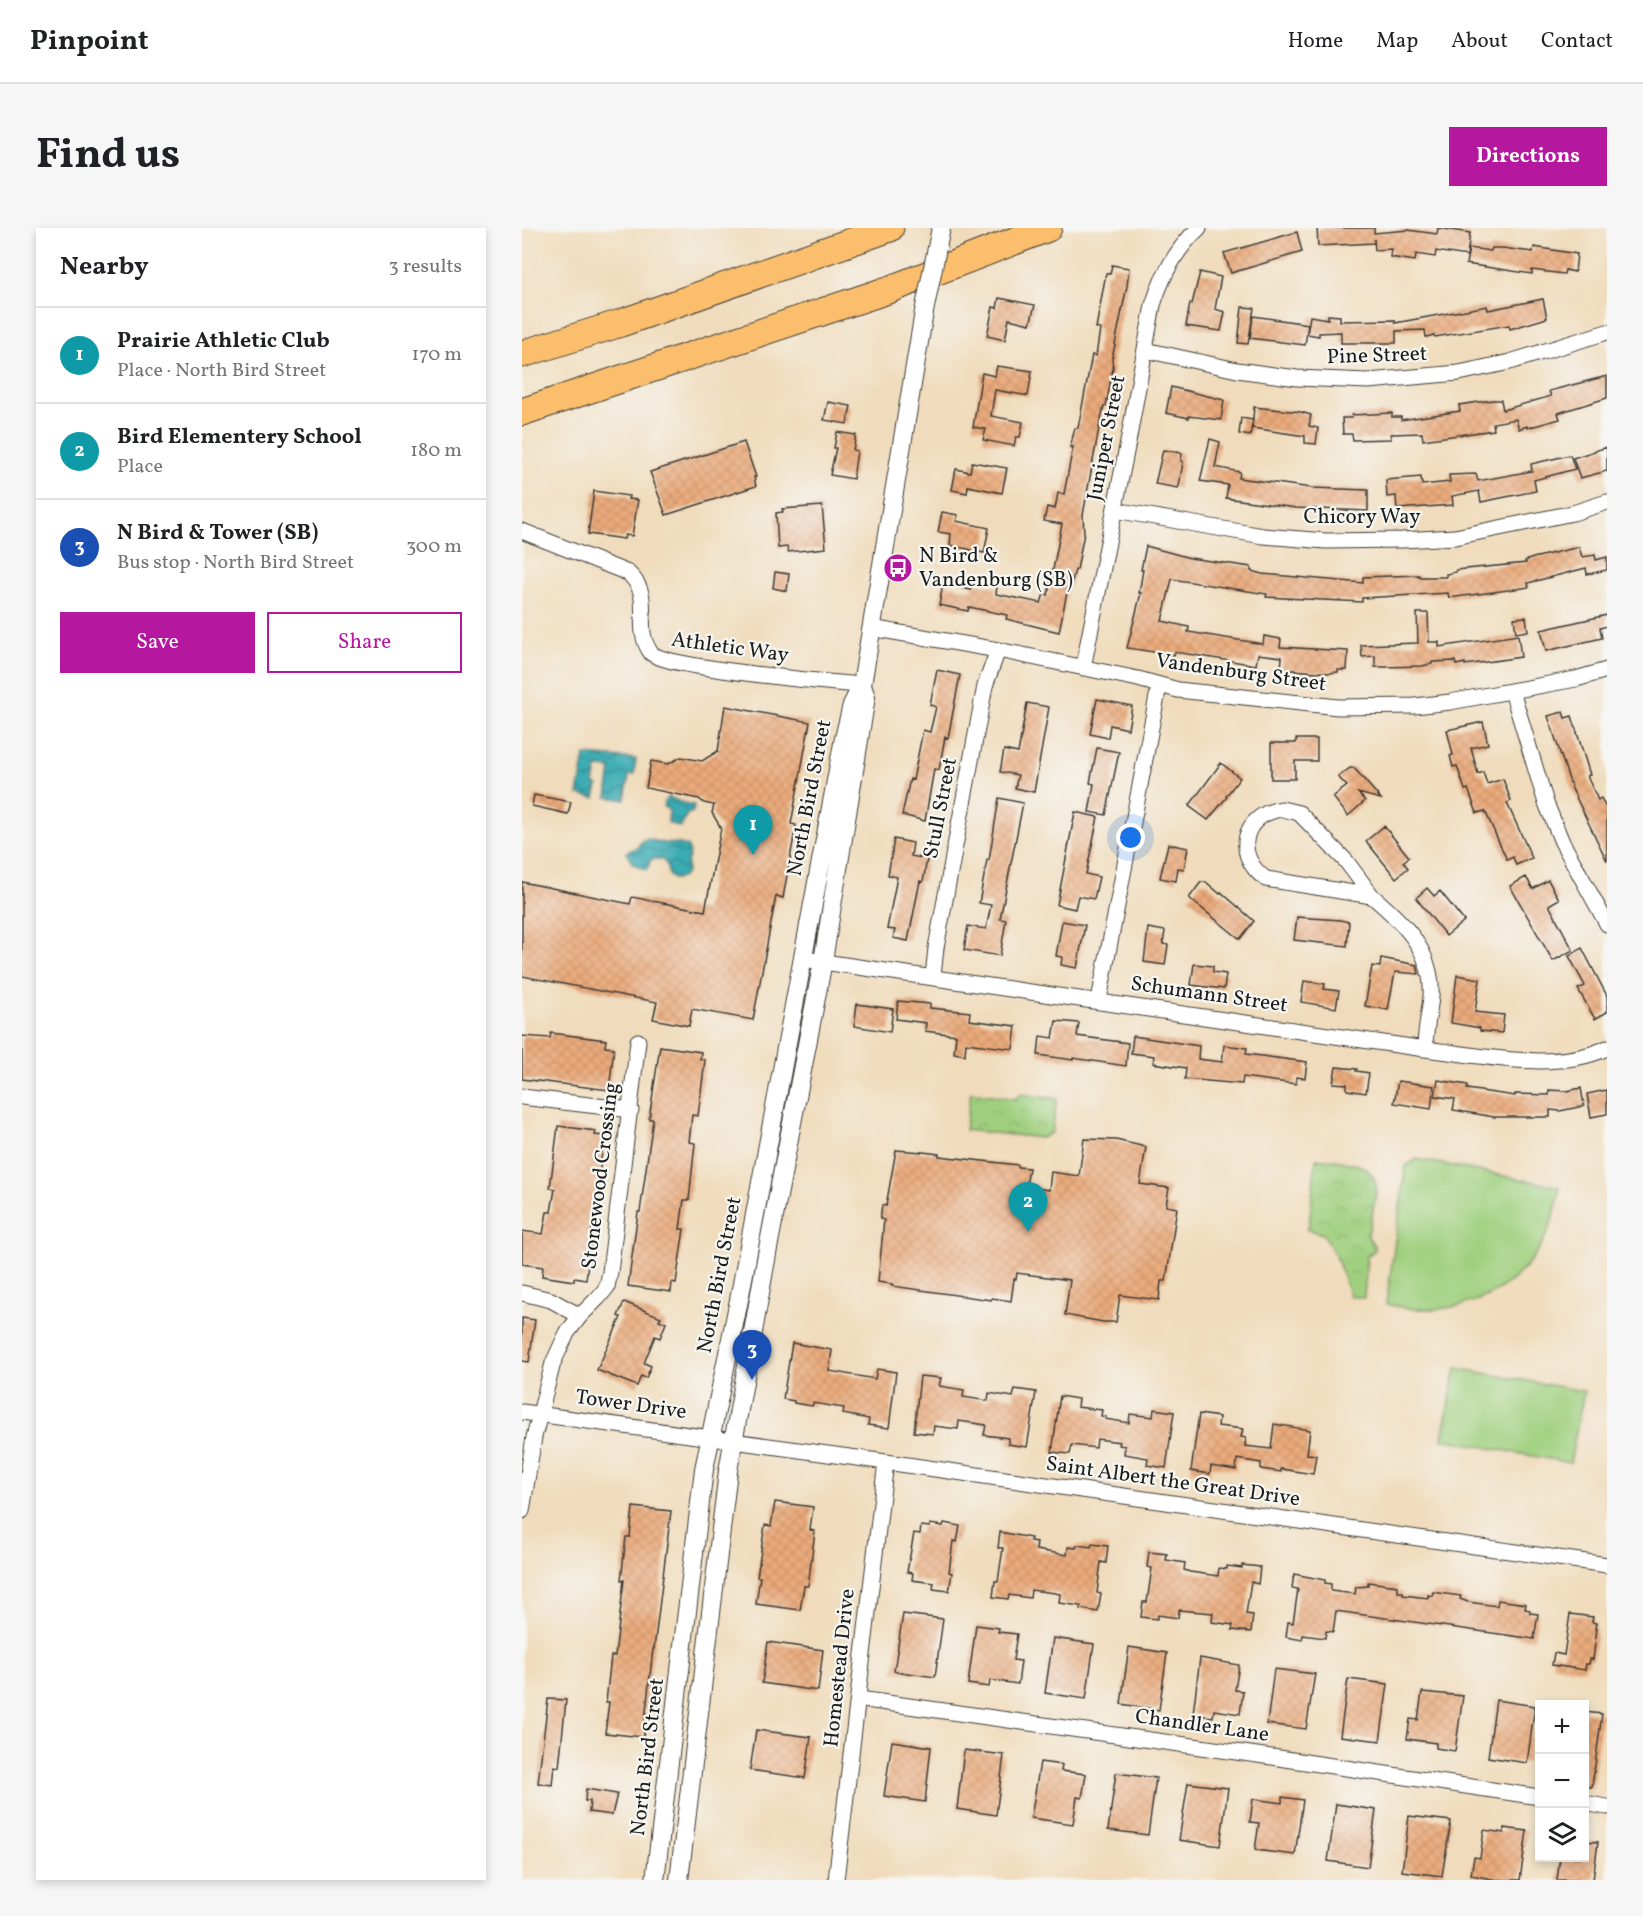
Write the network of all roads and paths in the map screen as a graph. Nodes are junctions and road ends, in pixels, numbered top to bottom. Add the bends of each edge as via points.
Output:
1 (890, 228) edge
2 (941, 228) edge
3 (1048, 228) edge
4 (1199, 228) edge
5 (1607, 332) edge
6 (1145, 350) junction
7 (522, 354) edge
8 (522, 412) edge
9 (1607, 502) edge
10 (1115, 510) junction
11 (522, 531) edge
12 (871, 628) junction
13 (998, 650) junction
14 (1083, 668) junction
15 (1607, 670) edge
16 (861, 685) junction
17 (1159, 686) junction
18 (1512, 691) junction
19 (1372, 896) junction
20 (1607, 924) edge
21 (803, 959) junction
22 (823, 961) junction
23 (933, 976) junction
24 (1100, 1000) junction
25 (638, 1041) dead end
26 (1607, 1048) edge
27 (1425, 1049) junction
28 (522, 1097) edge
29 (631, 1110) junction
30 (522, 1293) edge
31 (580, 1316) junction
32 (522, 1412) edge
33 (540, 1414) junction
34 (711, 1437) junction
35 (733, 1441) junction
36 (886, 1461) junction
37 (522, 1511) edge
38 (1607, 1565) edge
39 (859, 1699) junction
40 (1535, 1796) edge
41 (1589, 1804) edge
42 (1607, 1807) edge
43 (656, 1880) edge
44 (679, 1880) edge
45 (836, 1880) edge

1 - 7 highway
2 - 12 street, North Bird Street, bridge
3 - 8 highway via 888,291
4 - 6 street, Juniper Street via 1175,255 1158,290
5 - 6 street, Pine Street via 1489,366 1368,381 1237,370
6 - 10 street, Juniper Street
9 - 10 street, Chicory Way via 1573,513 1455,537 1402,540 1326,541 1263,536
10 - 14 street, Juniper Street
11 - 16 street, Athletic Way via 628,573 638,581 642,633 657,658
12 - 13 street, Vandenburg Street
12 - 16 street, North Bird Street
13 - 14 street, Vandenburg Street
13 - 23 street, Stull Street via 983,698
14 - 17 street, Vandenburg Street
15 - 18 street, Vandenburg Street
16 - 21 street, North Bird Street via 844,738
16 - 22 street, North Bird Street via 866,697
17 - 18 street, Vandenburg Street via 1338,707 1450,702
17 - 24 street
18 - 20 street via 1546,803 1562,842
19 - 19 street via 1346,861 1299,813 1273,810 1252,825 1246,840 1247,856 1266,879
19 - 27 street via 1418,942 1430,975
21 - 22 street, Schumann Street
21 - 34 street, North Bird Street
22 - 23 street, Schumann Street
22 - 35 street, North Bird Street
23 - 24 street, Schumann Street
24 - 27 street, Schumann Street
25 - 29 street, Stonewood Crossing
26 - 27 street, Schumann Street via 1584,1057 1529,1060
28 - 29 street
29 - 31 street, Stonewood Crossing via 607,1287
30 - 31 street via 551,1300
31 - 33 street, Stonewood Crossing via 553,1363
32 - 33 street, Tower Drive
33 - 34 street, Tower Drive
33 - 37 street, Stonewood Crossing
34 - 35 street, Tower Drive
34 - 43 street, North Bird Street via 704,1469
35 - 36 street, Saint Albert the Great Drive
35 - 44 street, North Bird Street
36 - 38 street, Saint Albert the Great Drive
36 - 39 street, Homestead Drive
39 - 40 street, Chandler Lane
39 - 45 street, Homestead Drive
41 - 42 street

